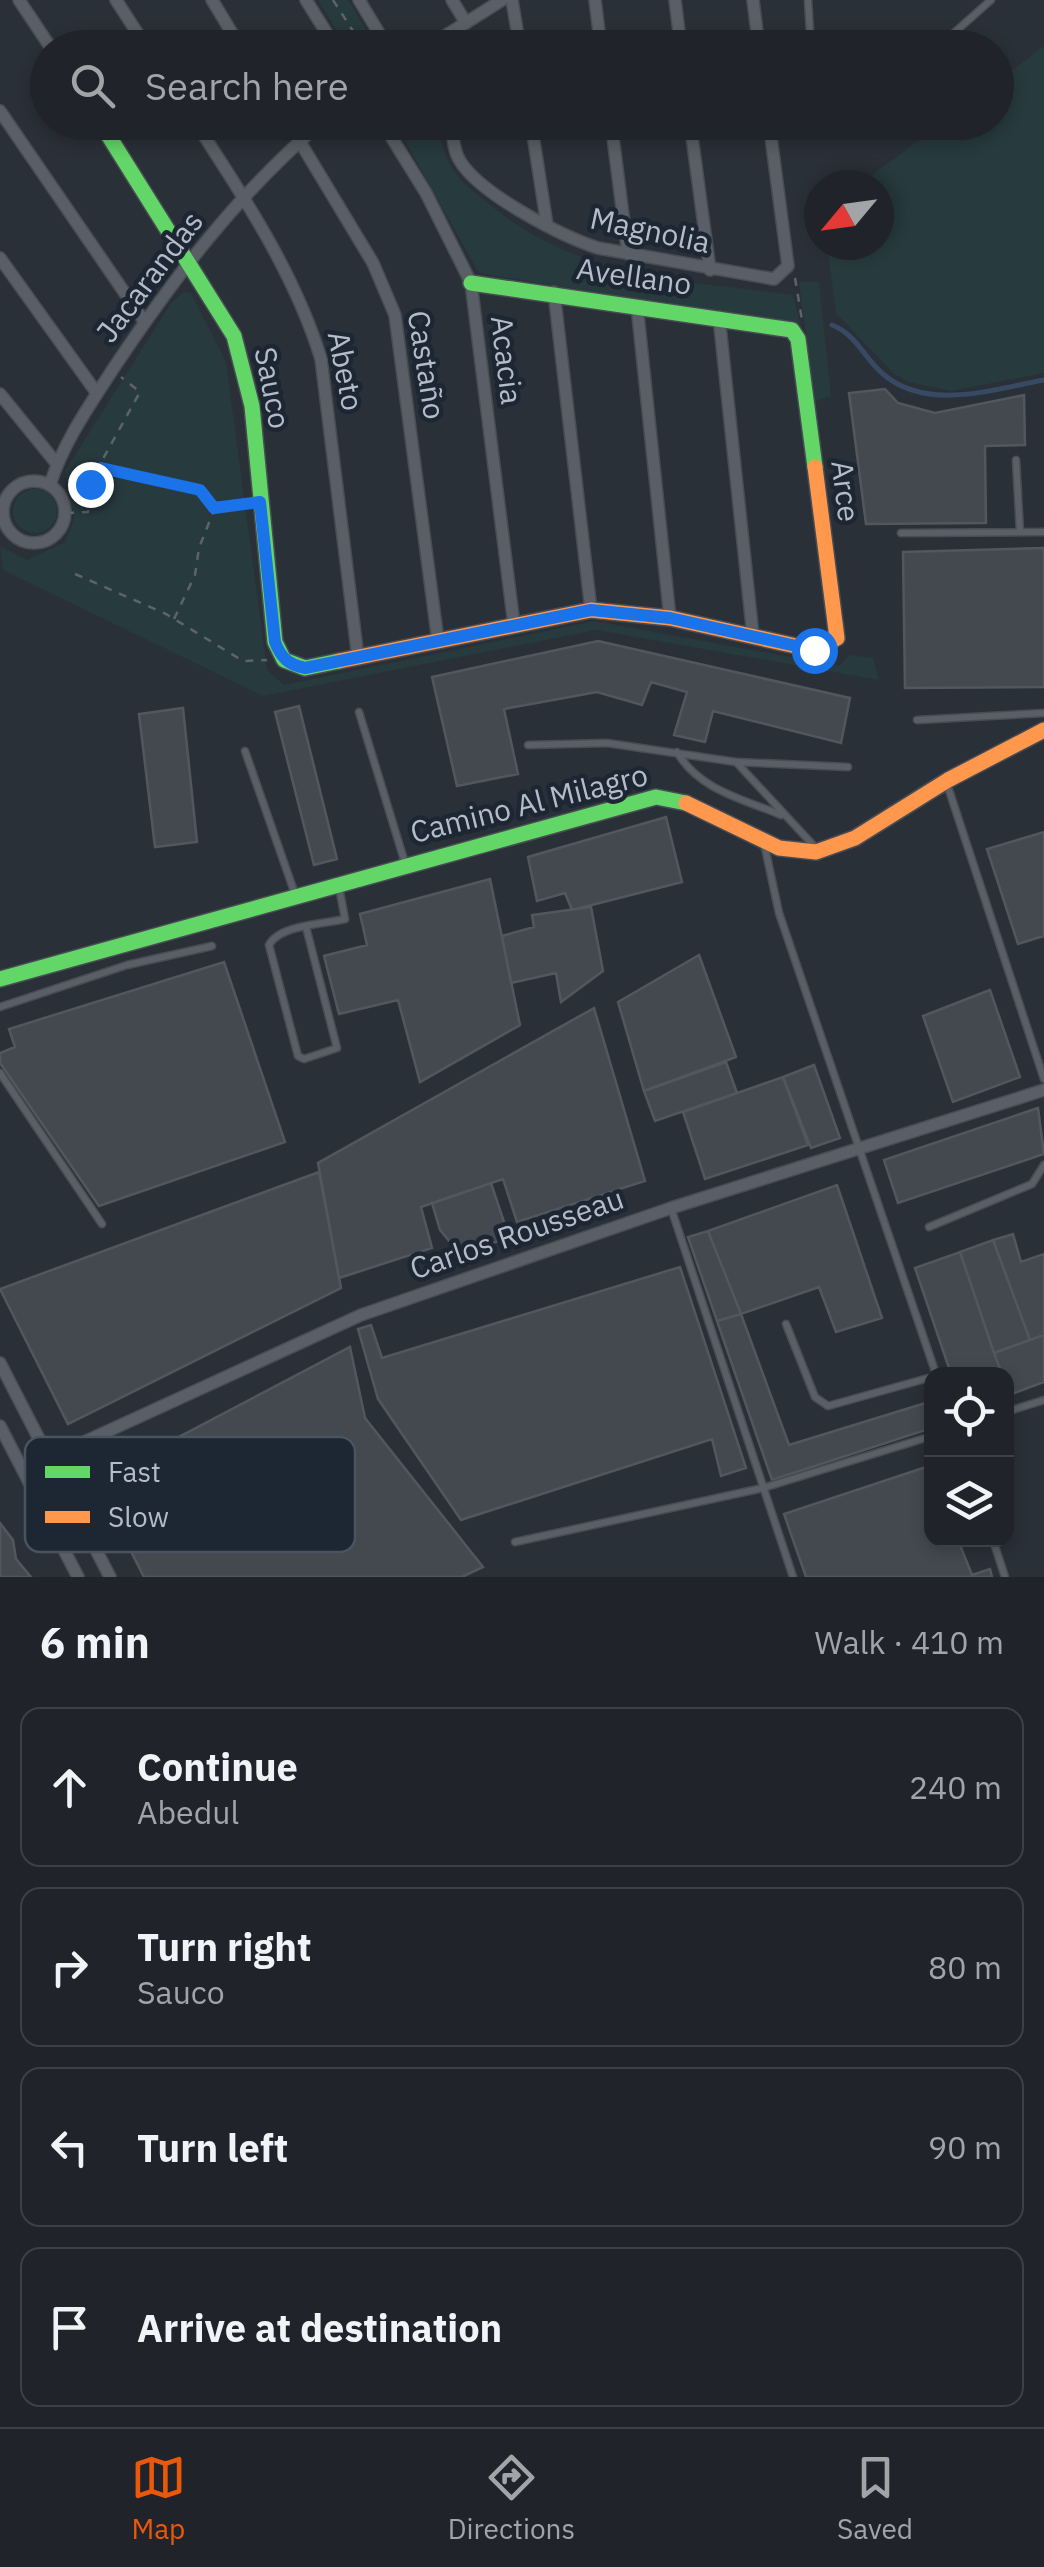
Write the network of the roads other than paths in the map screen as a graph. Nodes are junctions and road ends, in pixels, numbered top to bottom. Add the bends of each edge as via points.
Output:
1 (19, 0) edge
2 (116, 0) edge
3 (212, 0) edge
4 (306, 0) edge
5 (359, 0) edge
6 (452, 0) edge
7 (502, 0) edge
8 (512, 0) edge
9 (596, 0) edge
10 (674, 0) edge
11 (753, 0) edge
12 (808, 0) edge
13 (992, 0) edge
14 (466, 23) junction
15 (38, 30) edge
16 (135, 30) edge
17 (230, 30) edge
18 (325, 30) edge
19 (377, 30) edge
20 (458, 30) edge
21 (517, 30) edge
22 (600, 30) edge
23 (678, 30) edge
24 (757, 30) edge
25 (810, 30) edge
26 (958, 30) edge
27 (0, 111) edge
28 (112, 140) edge
29 (208, 140) edge
30 (393, 140) edge
31 (454, 140) edge
32 (534, 140) edge
33 (613, 140) edge
34 (692, 140) edge
35 (771, 140) edge
36 (300, 141) joint
37 (244, 197) junction
38 (547, 226) junction
39 (628, 254) junction
40 (189, 257) junction
41 (0, 258) edge
42 (710, 270) junction
43 (471, 283) junction
44 (554, 292) junction
45 (637, 306) junction
46 (719, 317) junction
47 (144, 321) junction
48 (793, 333) joint
49 (96, 392) junction
50 (0, 394) edge
51 (1016, 460) dead end
52 (57, 464) junction
53 (50, 484) junction
54 (1, 511) edge
55 (1020, 532) junction
56 (1044, 532) edge
57 (901, 533) dead end
58 (591, 610) junction
59 (670, 618) junction
60 (514, 625) junction
61 (753, 636) junction
62 (438, 641) junction
63 (358, 658) junction
64 (359, 712) dead end
65 (1044, 713) edge
66 (917, 720) dead end
67 (1044, 730) edge
68 (528, 745) dead end
69 (245, 751) dead end
70 (678, 752) junction
71 (736, 762) junction
72 (848, 766) dead end
73 (946, 781) junction
74 (787, 817) junction
75 (763, 840) junction
76 (819, 852) junction
77 (405, 864) junction
78 (338, 883) junction
79 (295, 896) junction
80 (306, 927) junction
81 (212, 946) dead end
82 (0, 979) edge
83 (0, 1007) edge
84 (0, 1072) edge
85 (1044, 1079) edge
86 (1044, 1090) edge
87 (860, 1149) junction
88 (1044, 1165) edge
89 (671, 1208) junction
90 (102, 1224) dead end
91 (929, 1228) dead end
92 (786, 1324) dead end
93 (0, 1363) edge
94 (931, 1367) edge
95 (924, 1379) edge
96 (1044, 1400) edge
97 (1014, 1409) edge
98 (0, 1426) edge
99 (38, 1437) edge
100 (92, 1437) edge
101 (924, 1438) edge
102 (23, 1470) joint
103 (25, 1474) edge
104 (764, 1488) junction
105 (515, 1542) dead end
106 (995, 1547) edge
107 (65, 1552) edge
108 (97, 1552) edge
109 (78, 1577) edge
110 (110, 1577) edge
111 (793, 1577) edge
112 (1006, 1577) edge

1 - 15 street
2 - 16 street
3 - 17 street
4 - 18 street
5 - 19 street
6 - 14 street
7 - 14 street
8 - 21 street
9 - 22 street
10 - 23 street
11 - 24 street
12 - 25 lane
13 - 26 lane
14 - 20 street
27 - 47 street
28 - 40 street, Sauco
29 - 37 street, Abeto
30 - 43 street, Acacia
31 - 38 street, Magnolia via 465,168
32 - 38 street
33 - 39 street
34 - 42 street
35 - 42 street, Magnolia via 788,266 774,279
36 - 37 street, Jacarandas
36 - 62 street, Castaño via 396,315
37 - 40 street, Jacarandas
37 - 63 street, Abeto via 308,316 321,359
38 - 39 street, Magnolia
39 - 42 street, Magnolia
40 - 47 street, Jacarandas
40 - 63 street, Sauco via 246,371 275,642 284,660 305,668
41 - 49 street
43 - 44 street, Avellano
43 - 60 street, Acacia
44 - 45 street, Avellano
44 - 58 street
45 - 46 street, Avellano
45 - 59 street
46 - 48 street, Avellano
46 - 61 street
47 - 49 street, Jacarandas
48 - 61 street, Arce via 837,638 827,649 814,650
49 - 52 street, Jacarandas
50 - 52 street
51 - 55 lane
52 - 53 street, Jacarandas
53 - 54 street via 18,485
53 - 54 street via 66,513 55,535 32,543 10,531
55 - 56 lane
55 - 57 lane
58 - 59 street
58 - 60 street
59 - 61 street
60 - 62 street
62 - 63 street
64 - 77 lane
65 - 66 lane
67 - 73 street
68 - 70 lane via 607,742
69 - 79 lane
70 - 71 lane
70 - 74 lane via 704,782
71 - 72 lane
71 - 74 lane
73 - 76 street
73 - 85 lane
74 - 76 lane
75 - 76 street, Camino Al Milagro
75 - 77 street, Camino Al Milagro via 684,801 656,798
75 - 87 lane via 780,913
77 - 78 street, Camino Al Milagro
78 - 79 street, Camino Al Milagro
78 - 80 lane via 346,918
79 - 82 street, Camino Al Milagro
80 - 80 lane via 276,936 269,945 304,1059 337,1048
81 - 83 lane via 127,965
84 - 90 lane
86 - 87 street, Carlos Rousseau
87 - 89 street, Carlos Rousseau
87 - 94 lane
88 - 91 lane via 1035,1182
89 - 100 street, Carlos Rousseau via 361,1314
89 - 104 lane
92 - 95 lane via 815,1396 828,1406
93 - 99 street
96 - 97 lane
98 - 102 street
101 - 104 lane
102 - 103 street
104 - 105 lane
104 - 111 lane
106 - 112 lane
107 - 109 street
108 - 110 street

